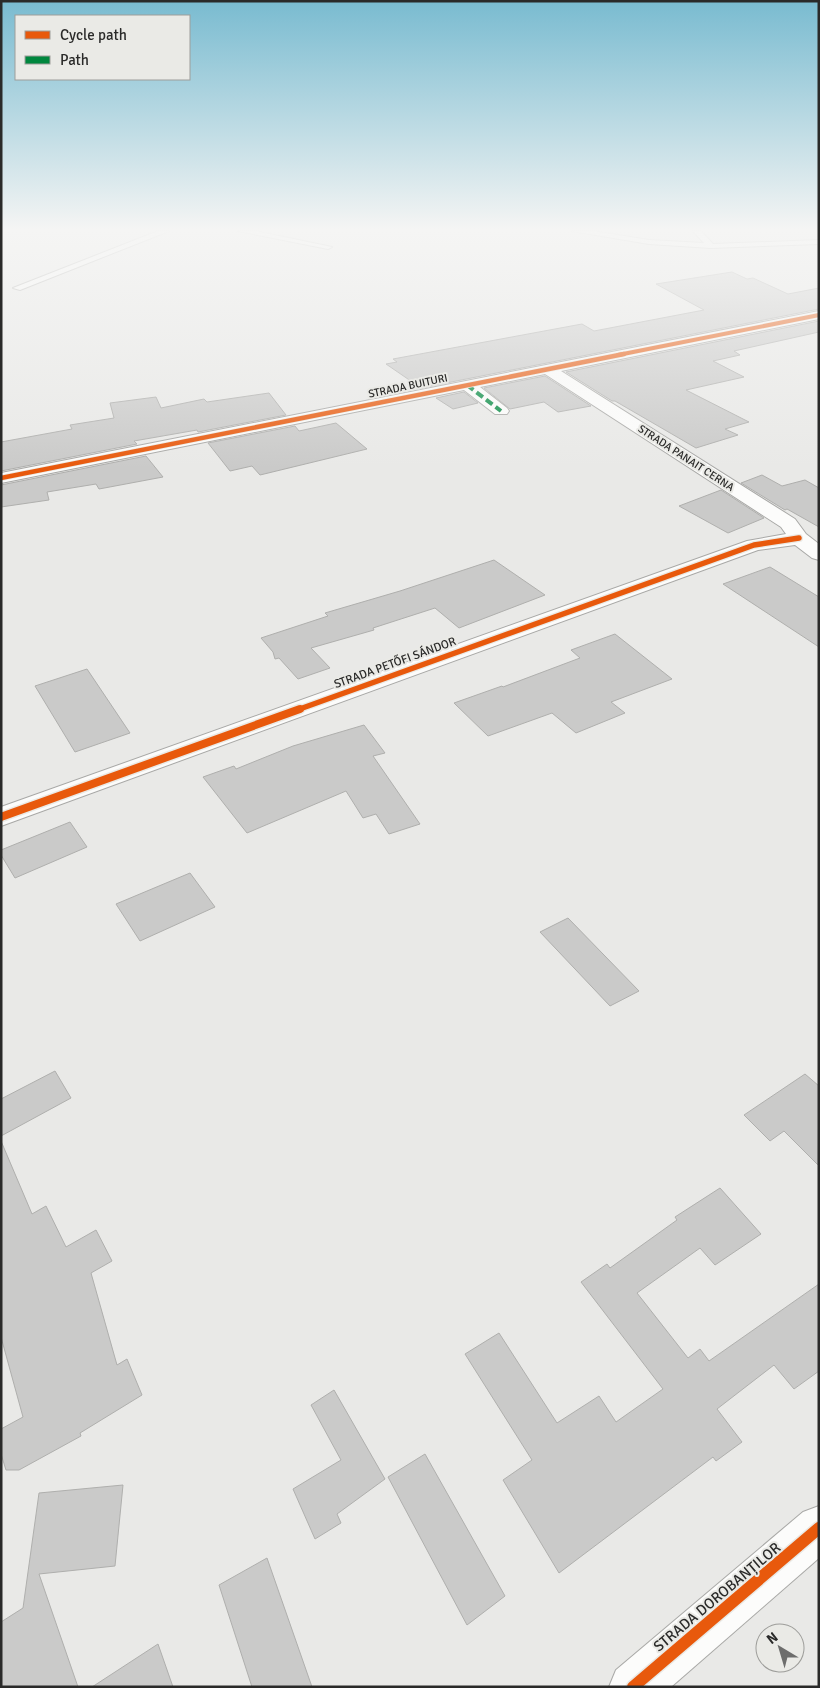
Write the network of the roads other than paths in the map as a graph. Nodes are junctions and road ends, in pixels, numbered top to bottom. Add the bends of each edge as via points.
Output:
1 (819, 315) edge
2 (547, 369) junction
3 (468, 386) junction
4 (501, 411) dead end
5 (1, 478) edge
6 (798, 538) junction
7 (819, 554) edge
8 (1, 817) edge
9 (819, 1528) edge
10 (633, 1687) edge

1 - 2 street, STRADA BUITURI
2 - 3 street, STRADA BUITURI
2 - 6 street, STRADA PANAIT CERNA via 788,524
3 - 4 street
3 - 5 street, STRADA BUITURI
6 - 7 street, STRADA PANAIT CERNA
6 - 8 street, STRADA PETŐFI SÁNDOR via 754,545
9 - 10 street, STRADA DOROBANȚILOR

